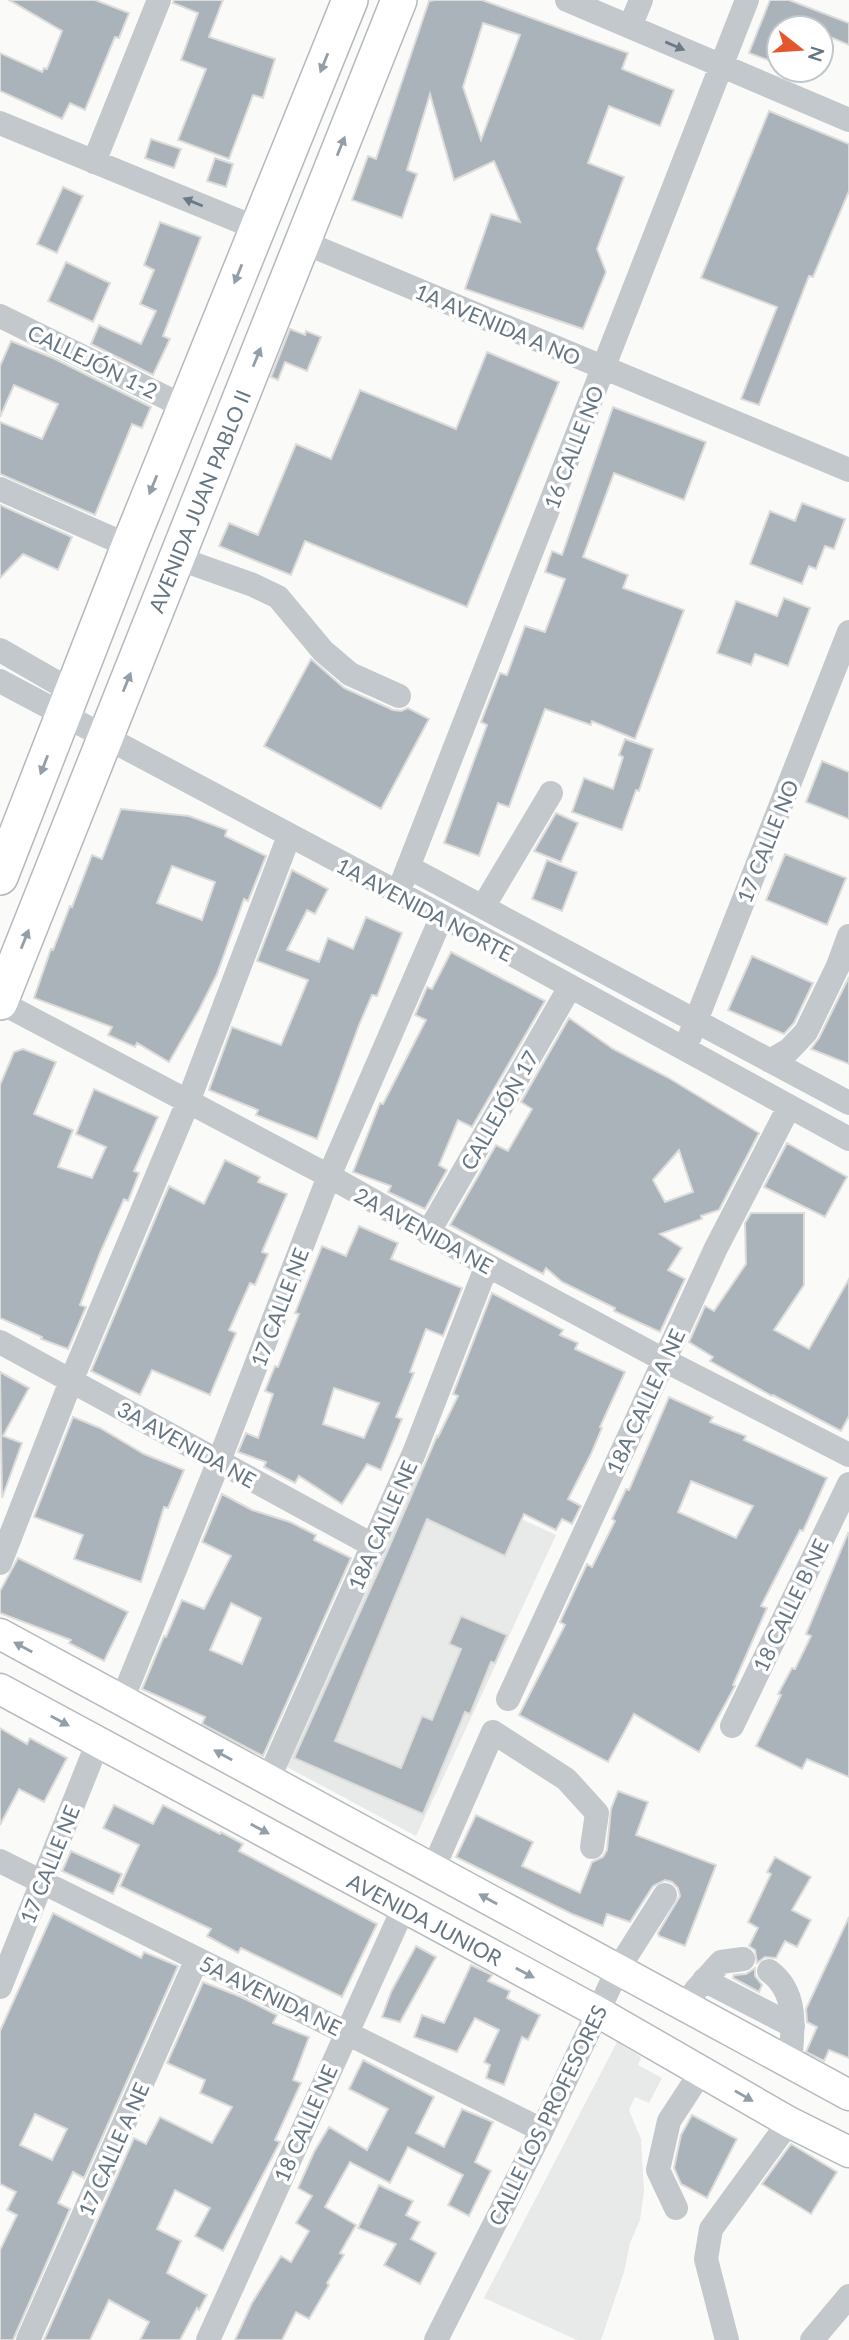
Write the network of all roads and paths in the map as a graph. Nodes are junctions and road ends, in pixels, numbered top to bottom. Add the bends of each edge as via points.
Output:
1 (159, 0) edge
2 (350, 0) edge
3 (399, 0) edge
4 (567, 0) edge
5 (641, 0) edge
6 (747, 0) edge
7 (630, 27) junction
8 (722, 66) junction
9 (849, 120) edge
10 (0, 123) edge
11 (94, 162) junction
12 (257, 228) junction
13 (303, 242) junction
14 (0, 316) edge
15 (604, 368) junction
16 (185, 407) junction
17 (849, 470) edge
18 (0, 489) edge
19 (129, 546) junction
20 (177, 558) junction
21 (849, 632) edge
22 (0, 650) edge
23 (0, 681) edge
24 (399, 696) dead end
25 (68, 704) junction
26 (106, 737) junction
27 (551, 793) dead end
28 (289, 836) junction
29 (408, 867) junction
30 (0, 877) edge
31 (398, 893) junction
32 (483, 907) junction
33 (442, 916) junction
34 (849, 936) edge
35 (608, 974) junction
36 (570, 987) junction
37 (593, 1000) junction
38 (0, 1002) edge
39 (696, 1021) junction
40 (684, 1050) junction
41 (770, 1061) junction
42 (826, 1091) junction
43 (188, 1102) junction
44 (849, 1103) edge
45 (789, 1107) junction
46 (811, 1119) junction
47 (849, 1139) edge
48 (329, 1176) junction
49 (428, 1233) junction
50 (487, 1265) junction
51 (0, 1342) edge
52 (664, 1360) junction
53 (71, 1381) junction
54 (849, 1455) edge
55 (219, 1461) junction
56 (849, 1484) edge
57 (374, 1546) junction
58 (0, 1563) edge
59 (0, 1634) edge
60 (0, 1689) edge
61 (508, 1699) dead end
62 (122, 1700) junction
63 (732, 1726) dead end
64 (99, 1742) junction
65 (268, 1780) junction
66 (592, 1847) dead end
67 (0, 1861) edge
68 (433, 1869) junction
69 (43, 1882) junction
70 (665, 1895) dead end
71 (404, 1907) junction
72 (197, 1959) junction
73 (743, 1959) dead end
74 (618, 1969) junction
75 (769, 1971) dead end
76 (704, 1980) junction
77 (0, 1987) edge
78 (684, 2005) junction
79 (598, 2012) junction
80 (793, 2026) junction
81 (345, 2032) junction
82 (790, 2063) junction
83 (701, 2072) junction
84 (849, 2095) edge
85 (789, 2122) junction
86 (542, 2130) junction
87 (849, 2152) edge
88 (676, 2208) dead end
89 (849, 2296) edge
90 (28, 2340) edge
91 (208, 2340) edge
92 (436, 2340) edge
93 (727, 2340) edge
94 (813, 2340) edge

1 - 11 street
2 -> 12 highway
13 -> 3 highway, AVENIDA JUAN PABLO II
4 - 7 street
5 - 7 street
6 - 8 street, 16 CALLE NO
7 -> 8 street
8 - 9 street
8 - 15 street, 16 CALLE NO
10 - 11 street
12 -> 11 street
12 -> 16 highway
13 - 15 street, 1A AVENIDA A NO
20 -> 13 highway, AVENIDA JUAN PABLO II
14 - 16 street, CALLEJÓN 1-2
15 - 17 street, 1A AVENIDA A NO
15 - 29 street, 16 CALLE NO
16 -> 19 highway
18 - 19 street
19 - 25 highway
20 - 24 street via 278,597 323,651 350,674
26 -> 20 highway, AVENIDA JUAN PABLO II
21 - 39 street, 17 CALLE NO
22 - 25 street
23 - 25 street, 1A AVENIDA NORTE
25 - 26 street, 1A AVENIDA NORTE
25 -> 30 highway
26 - 28 street, 1A AVENIDA NORTE
38 -> 26 highway, AVENIDA JUAN PABLO II
27 - 32 street
28 - 31 street, 1A AVENIDA NORTE
28 - 43 street
29 - 31 street, 16 CALLE NO
29 - 32 street
31 - 33 street, 1A AVENIDA NORTE
32 - 35 street
33 - 36 street, 1A AVENIDA NORTE
33 - 48 street, 17 CALLE NE
34 - 41 street via 806,1032
35 - 37 street
35 - 39 street
36 - 37 street, 1A AVENIDA NORTE
36 - 49 street, CALLEJÓN 17
37 - 40 street, 1A AVENIDA NORTE
38 - 43 street, 2A AVENIDA NE
39 - 40 street, 17 CALLE NO
39 - 41 street
40 - 45 street, 1A AVENIDA NORTE
41 - 42 street
42 - 44 street
42 - 46 street
43 - 48 street, 2A AVENIDA NE
43 - 53 street
45 - 46 street, 1A AVENIDA NORTE
45 - 52 street, 18A CALLE A NE
46 - 47 street, 1A AVENIDA NORTE
48 - 49 street, 2A AVENIDA NE
48 - 55 street, 17 CALLE NE
49 - 50 street, 2A AVENIDA NE
50 - 52 street, 2A AVENIDA NE
50 - 57 street, 18A CALLE NE via 436,1402
51 - 53 street, 3A AVENIDA NE
52 - 54 street, 2A AVENIDA NE
52 - 61 street, 18A CALLE A NE
53 - 55 street, 3A AVENIDA NE
53 - 58 street
55 - 57 street, 3A AVENIDA NE
55 - 62 street, 17 CALLE NE
56 - 63 street, 18 CALLE B NE
57 - 65 street, 18A CALLE NE
62 -> 59 main road
60 -> 64 main road, AVENIDA JUNIOR
65 -> 62 main road
64 - 69 street, 17 CALLE NE
64 -> 71 main road, AVENIDA JUNIOR
65 - 68 main road
66 - 68 street via 597,1813 566,1779 493,1732
67 - 69 street, 5A AVENIDA NE
74 -> 68 main road
69 - 72 street, 5A AVENIDA NE
69 - 77 street, 17 CALLE NE
70 - 74 street, CALLE LOS PROFESORES
71 -> 79 main road, AVENIDA JUNIOR
71 - 81 street, 18 CALLE NE
72 - 81 street, 5A AVENIDA NE
72 - 90 street, 17 CALLE A NE
73 - 76 street via 722,1962
74 - 78 main road
74 - 79 street, CALLE LOS PROFESORES
75 - 80 street via 781,1980 789,1996
76 - 78 street
76 - 80 street
78 - 82 main road
79 - 83 main road, AVENIDA JUNIOR
79 - 86 street, CALLE LOS PROFESORES
80 - 82 street
81 - 86 street, 5A AVENIDA NE
81 - 91 street, 18 CALLE NE
82 - 84 main road
83 -> 85 main road, AVENIDA JUNIOR
83 - 88 street via 669,2121 658,2170
85 - 87 main road, AVENIDA JUNIOR
85 - 93 street via 710,2229 705,2259
86 - 92 street, CALLE LOS PROFESORES
89 - 94 street

